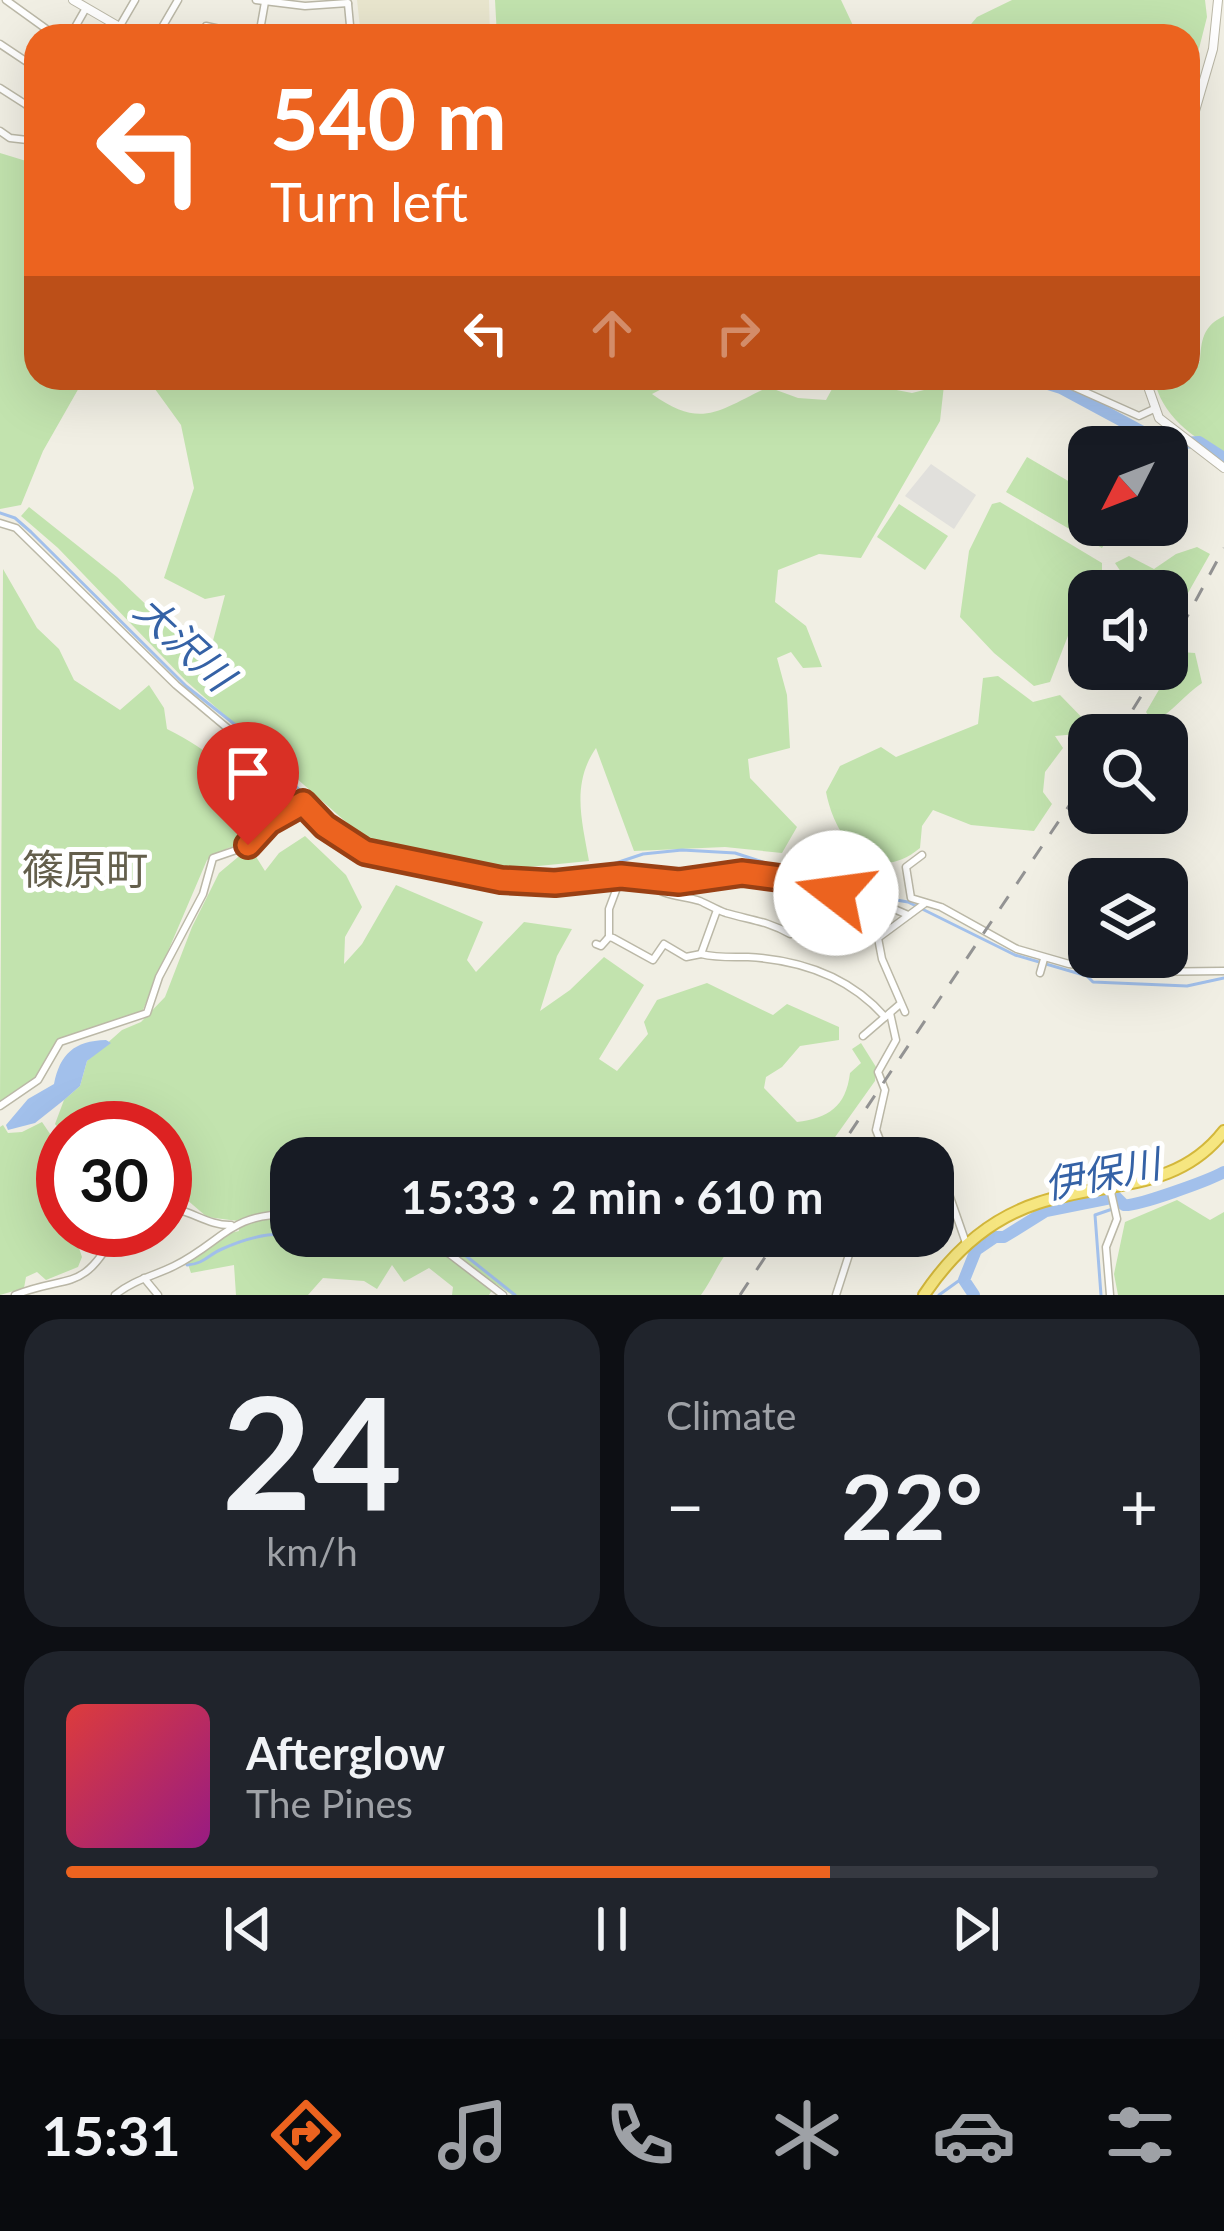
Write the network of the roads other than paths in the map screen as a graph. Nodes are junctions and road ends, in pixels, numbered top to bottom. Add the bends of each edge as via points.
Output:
1 (5, 0) edge
2 (73, 0) edge
3 (1218, 0) edge
4 (260, 1) edge
5 (348, 1) edge
6 (86, 8) junction
7 (39, 24) edge
8 (77, 24) edge
9 (106, 24) edge
10 (1200, 94) edge
11 (1081, 390) edge
12 (1148, 390) edge
13 (1154, 409) junction
14 (1224, 468) edge
15 (0, 523) edge
16 (303, 803) junction
17 (922, 855) dead end
18 (621, 876) junction
19 (635, 877) junction
20 (836, 893) junction
21 (924, 904) junction
22 (717, 910) junction
23 (910, 913) junction
24 (609, 937) junction
25 (596, 944) dead end
26 (701, 954) junction
27 (1044, 960) junction
28 (1224, 971) edge
29 (1040, 973) dead end
30 (887, 1015) junction
31 (863, 1036) dead end
32 (0, 1106) edge
33 (1224, 1131) edge
34 (879, 1137) edge
35 (1110, 1190) junction
36 (954, 1207) edge
37 (192, 1212) edge
38 (270, 1214) edge
39 (234, 1225) junction
40 (967, 1243) junction
41 (99, 1257) edge
42 (453, 1257) edge
43 (849, 1257) edge
44 (144, 1278) junction
45 (838, 1292) edge
46 (15, 1295) edge
47 (115, 1295) edge
48 (158, 1295) edge
49 (503, 1295) edge
50 (849, 1295) edge
51 (924, 1295) edge
52 (1110, 1295) edge

1 - 7 street
2 - 6 street
3 - 10 street
4 - 5 street
6 - 8 street
6 - 9 street
11 - 13 street via 1138,416
12 - 13 street
13 - 14 street
15 - 16 street via 53,562
16 - 18 street via 341,838 377,856 515,882
16 - 32 street via 248,845 213,858 147,1013 60,1042 38,1080
17 - 21 street via 906,866 910,896
18 - 19 street
18 - 24 street
19 - 20 street via 656,883 742,873
19 - 22 street
20 - 22 street via 794,934
20 - 23 street
21 - 23 street
21 - 27 street
22 - 26 street
23 - 30 street via 878,938 902,1009
24 - 25 street
24 - 26 street via 653,960 664,944 686,957
26 - 30 street via 813,969 846,981
27 - 28 street via 1136,972
27 - 29 street
30 - 31 street
30 - 34 street via 896,1040 878,1072 885,1090
33 - 35 highway via 1178,1171
35 - 40 highway via 1018,1210
35 - 52 street via 1117,1219 1106,1247
36 - 40 street
37 - 39 street
38 - 39 street
39 - 44 street
40 - 51 highway
41 - 46 street via 74,1282
42 - 49 street
43 - 45 street
44 - 47 street
44 - 48 street
45 - 50 street

